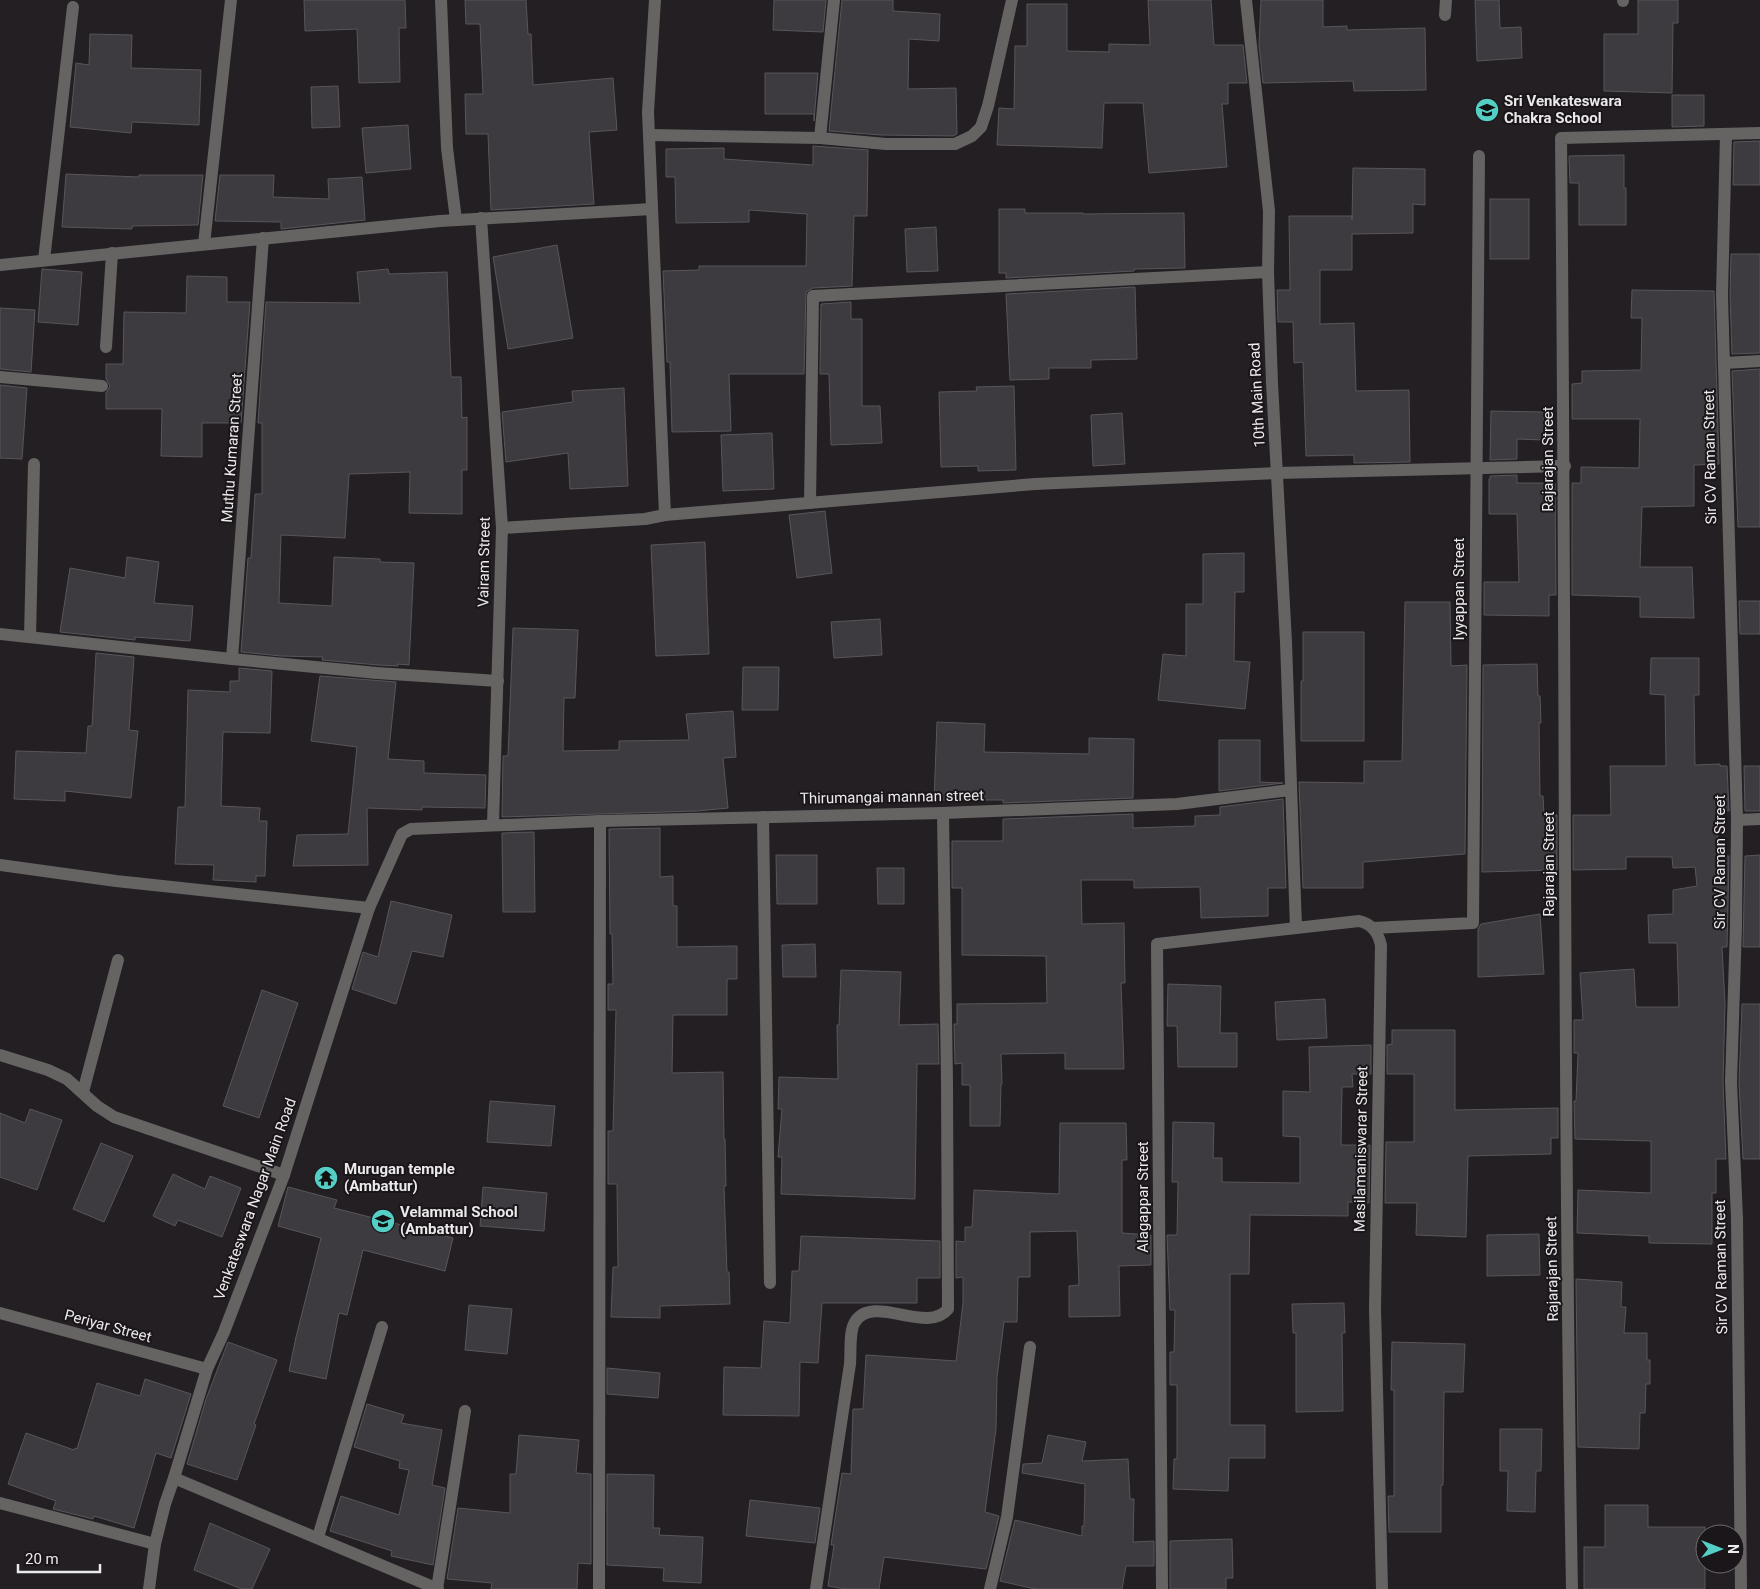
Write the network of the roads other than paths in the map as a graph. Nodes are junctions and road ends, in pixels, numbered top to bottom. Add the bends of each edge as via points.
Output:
1 (231, 0) edge
2 (442, 0) edge
3 (655, 0) edge
4 (834, 0) edge
5 (1012, 0) edge
6 (1246, 0) edge
7 (1446, 0) edge
8 (73, 7) dead end
9 (1446, 15) dead end
10 (1760, 133) edge
11 (649, 135) junction
12 (1726, 135) junction
13 (820, 138) junction
14 (1480, 156) dead end
15 (652, 209) junction
16 (481, 218) junction
17 (456, 220) junction
18 (263, 238) junction
19 (204, 244) junction
20 (112, 253) junction
21 (44, 260) junction
22 (0, 265) edge
23 (1268, 272) junction
24 (106, 347) dead end
25 (1760, 361) edge
26 (1724, 363) junction
27 (0, 377) edge
28 (102, 386) dead end
29 (34, 464) dead end
30 (1565, 466) junction
31 (1476, 467) junction
32 (1277, 473) junction
33 (810, 503) junction
34 (665, 515) junction
35 (502, 528) junction
36 (0, 634) edge
37 (30, 637) junction
38 (232, 659) junction
39 (498, 681) junction
40 (1290, 790) junction
41 (943, 813) junction
42 (763, 816) junction
43 (1760, 819) edge
44 (1737, 820) junction
45 (600, 821) junction
46 (494, 825) junction
47 (0, 865) edge
48 (369, 908) junction
49 (1296, 928) junction
50 (1373, 928) junction
51 (118, 960) dead end
52 (0, 1055) edge
53 (83, 1092) junction
54 (284, 1175) junction
55 (770, 1283) dead end
56 (0, 1313) edge
57 (382, 1327) dead end
58 (1030, 1347) dead end
59 (207, 1370) junction
60 (465, 1411) dead end
61 (174, 1478) junction
62 (0, 1503) edge
63 (318, 1537) junction
64 (155, 1544) junction
65 (149, 1589) edge
66 (437, 1589) edge
67 (599, 1589) edge
68 (816, 1589) edge
69 (990, 1589) edge
70 (1162, 1589) edge
71 (1382, 1589) edge
72 (1572, 1589) edge
73 (1741, 1589) edge

1 - 19 street
2 - 17 street via 447,148
3 - 11 street
4 - 13 street
5 - 13 street via 988,106 981,127 972,136 955,144 886,144
6 - 23 street, 10th Main Road via 1269,211
7 - 9 street
8 - 21 street
10 - 12 street
11 - 13 street
11 - 15 street
12 - 26 street, Sir CV Raman Street via 1722,295
12 - 30 street, Rajarajan Street via 1561,138
14 - 31 street, Iyyappan Street
15 - 16 street
15 - 34 street
16 - 17 street
16 - 35 street, Vairam Street
17 - 18 street
18 - 19 street
18 - 38 street, Muthu Kumaran Street
19 - 20 street
20 - 21 street
20 - 24 street
21 - 22 street
23 - 32 street, 10th Main Road
23 - 33 street via 813,296
25 - 26 street
26 - 44 street, Sir CV Raman Street
27 - 28 street
29 - 37 street
30 - 31 street
30 - 72 street, Rajarajan Street via 1565,999
31 - 32 street
31 - 50 street, Iyyappan Street via 1473,923
32 - 33 street via 1035,484
32 - 40 street, 10th Main Road
33 - 34 street
34 - 35 street
35 - 39 street, Vairam Street
36 - 37 street
37 - 38 street
38 - 39 street
39 - 46 street, Vairam Street
40 - 41 street, Thirumangai mannan street via 1177,804
40 - 49 street
41 - 42 street, Thirumangai mannan street
41 - 68 street via 948,1309 945,1314 932,1318 868,1313 855,1322
42 - 45 street, Thirumangai mannan street
42 - 55 street
43 - 44 street
44 - 73 street, Sir CV Raman Street via 1731,1082 1737,1218
45 - 46 street, Thirumangai mannan street
45 - 67 street
46 - 48 street, Venkateswara Nagar Main Road via 411,829 402,834
47 - 48 street
48 - 54 street, Venkateswara Nagar Main Road
49 - 50 street via 1359,921
49 - 70 street, Alagappar Street via 1157,944
50 - 71 street, Masilamaniswarar Street via 1381,945 1375,1308
51 - 53 street
52 - 53 street via 67,1078
53 - 54 street via 96,1106 114,1117
54 - 59 street, Venkateswara Nagar Main Road
56 - 59 street, Periyar Street
57 - 63 street
58 - 69 street via 1007,1517
59 - 61 street, Venkateswara Nagar Main Road
60 - 66 street
61 - 63 street
61 - 64 street, Venkateswara Nagar Main Road
62 - 64 street
63 - 66 street
64 - 65 street, Venkateswara Nagar Main Road

